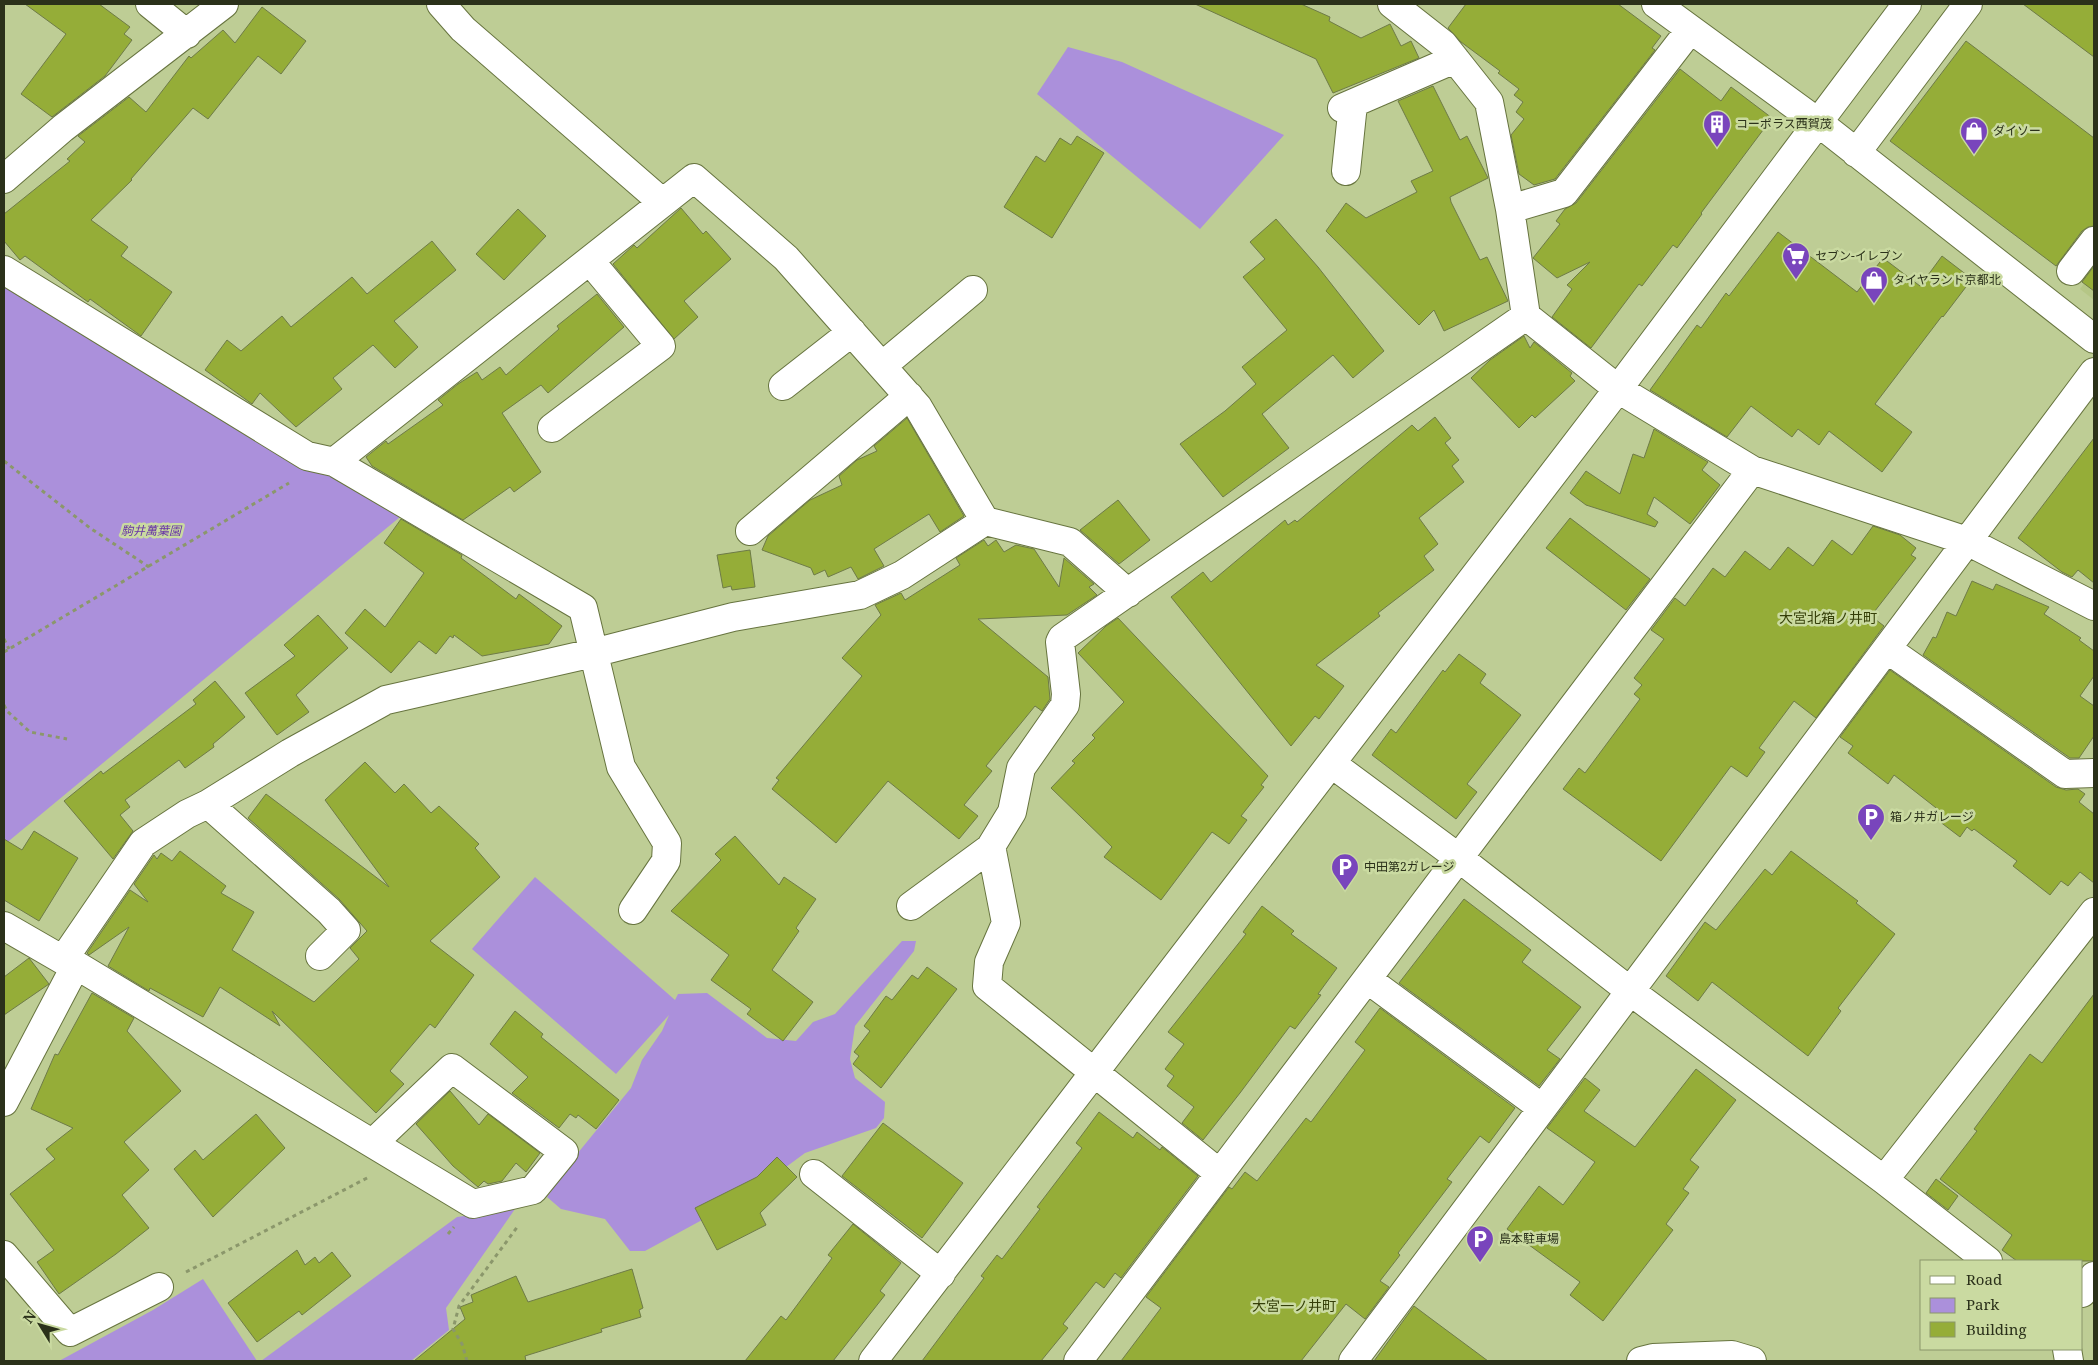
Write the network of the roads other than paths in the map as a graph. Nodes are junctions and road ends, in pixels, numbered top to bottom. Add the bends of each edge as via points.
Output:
1 (150, 4) edge
2 (224, 4) edge
3 (442, 4) edge
4 (1392, 4) edge
5 (1656, 4) edge
6 (1907, 4) edge
7 (1968, 4) edge
8 (1690, 30) junction
9 (187, 34) junction
10 (1455, 59) junction
11 (1819, 124) junction
12 (1856, 153) junction
13 (1346, 171) dead end
14 (4, 179) edge
15 (662, 202) junction
16 (1510, 210) junction
17 (2094, 241) edge
18 (590, 261) junction
19 (4, 270) edge
20 (2071, 270) dead end
21 (973, 290) dead end
22 (1526, 316) junction
23 (852, 332) junction
24 (2094, 339) edge
25 (882, 366) junction
26 (2094, 372) edge
27 (782, 386) dead end
28 (1618, 389) junction
29 (909, 396) junction
30 (552, 428) dead end
31 (331, 461) junction
32 (1752, 470) junction
33 (985, 521) junction
34 (750, 531) dead end
35 (1967, 541) junction
36 (1128, 593) junction
37 (2094, 606) edge
38 (1887, 649) junction
39 (593, 653) junction
40 (1332, 764) junction
41 (2094, 772) edge
42 (208, 804) junction
43 (990, 848) junction
44 (1459, 858) junction
45 (911, 906) dead end
46 (633, 910) dead end
47 (2094, 912) edge
48 (4, 926) edge
49 (320, 956) dead end
50 (69, 963) junction
51 (1367, 979) junction
52 (1630, 991) junction
53 (1094, 1071) junction
54 (4, 1102) edge
55 (1542, 1108) junction
56 (374, 1142) junction
57 (1220, 1173) junction
58 (814, 1174) dead end
59 (1884, 1180) junction
60 (4, 1255) edge
61 (1987, 1260) edge
62 (941, 1274) junction
63 (2094, 1276) edge
64 (170, 1280) road end
65 (2083, 1291) edge
66 (873, 1361) edge
67 (1078, 1361) edge
68 (1353, 1361) edge
69 (1640, 1361) edge
70 (1752, 1361) edge

1 - 9 street
2 - 9 street
3 - 15 street via 463,29
4 - 10 street via 1442,44
5 - 8 street
6 - 11 street
7 - 12 street
8 - 11 street
8 - 16 street via 1564,193
9 - 14 street via 63,128
10 - 13 street via 1348,106
10 - 16 street via 1489,102
11 - 12 street
11 - 28 street
12 - 24 street
15 - 18 street
15 - 23 street via 694,178 786,258
16 - 22 street
17 - 20 street
18 - 30 street via 662,346
18 - 31 street
19 - 31 street via 307,456
21 - 25 street
22 - 28 street
22 - 36 street
23 - 25 street
23 - 27 street
25 - 29 street
26 - 35 street
28 - 32 street
28 - 40 street
29 - 33 street
29 - 34 street
31 - 39 street via 583,608
32 - 35 street
32 - 44 street
33 - 36 street via 1070,542
33 - 39 street via 902,575 860,595 733,617
35 - 37 street
35 - 38 street
36 - 43 street via 1062,638 1065,705 1021,768 1012,812
38 - 41 street via 2065,774
38 - 52 street
39 - 42 street via 386,700 290,753
39 - 46 street via 621,767 667,843 666,861
40 - 44 street
40 - 53 street
42 - 49 street via 329,911 346,930
42 - 50 street via 143,843 84,926
43 - 45 street
43 - 53 street via 1006,923 989,962 987,986
44 - 51 street
44 - 52 street
47 - 59 street
48 - 50 street
50 - 54 street
50 - 56 street
51 - 55 street
51 - 57 street
52 - 55 street
52 - 59 street
53 - 57 street
53 - 62 street
55 - 68 street
56 - 56 street via 452,1068 564,1152 533,1190 473,1204
57 - 67 street
58 - 62 street
59 - 61 street
60 - 64 street via 70,1332
62 - 66 street
63 - 65 street
69 - 70 street via 1732,1355

